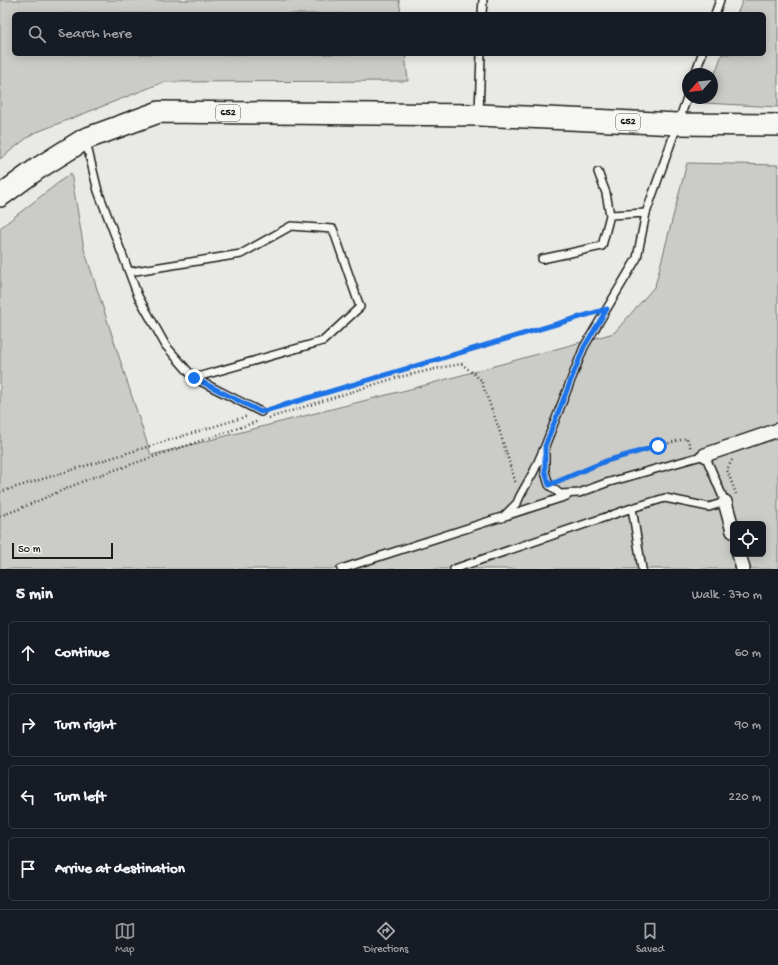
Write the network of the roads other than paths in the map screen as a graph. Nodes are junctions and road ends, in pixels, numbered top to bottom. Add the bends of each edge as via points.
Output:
1 (483, 0) edge
2 (720, 0) edge
3 (482, 12) edge
4 (716, 12) edge
5 (481, 56) edge
6 (701, 56) edge
7 (697, 68) edge
8 (685, 104) edge
9 (479, 115) junction
10 (678, 124) junction
11 (778, 125) edge
12 (85, 139) junction
13 (598, 172) dead end
14 (0, 196) edge
15 (646, 213) junction
16 (610, 215) junction
17 (542, 259) dead end
18 (129, 272) junction
19 (194, 378) junction
20 (261, 412) road end
21 (778, 430) edge
22 (545, 446) junction
23 (700, 456) junction
24 (579, 493) junction
25 (731, 499) junction
26 (632, 508) junction
27 (502, 518) junction
28 (732, 521) edge
29 (740, 557) edge
30 (342, 569) edge
31 (454, 569) edge
32 (642, 569) edge
33 (743, 569) edge

1 - 3 lane
2 - 4 lane
5 - 9 lane
6 - 7 lane
8 - 10 lane
9 - 10 main road, 652
9 - 12 main road, 652 via 159,112
10 - 11 main road, 652
10 - 15 lane
12 - 14 main road, 652
12 - 18 lane via 98,191
13 - 16 lane via 606,193
15 - 16 lane
15 - 22 lane via 637,258 584,347
16 - 17 lane via 602,246
18 - 19 lane via 138,296 166,346
18 - 19 lane via 241,254 291,226 333,229 360,307 323,342
19 - 20 lane
21 - 23 street
22 - 24 lane via 545,472 549,485 560,494
22 - 27 lane via 517,503
23 - 24 lane
23 - 25 lane
24 - 27 lane
25 - 26 lane via 709,507 665,498
25 - 28 street
26 - 31 lane
26 - 32 lane
27 - 30 lane
29 - 33 street

